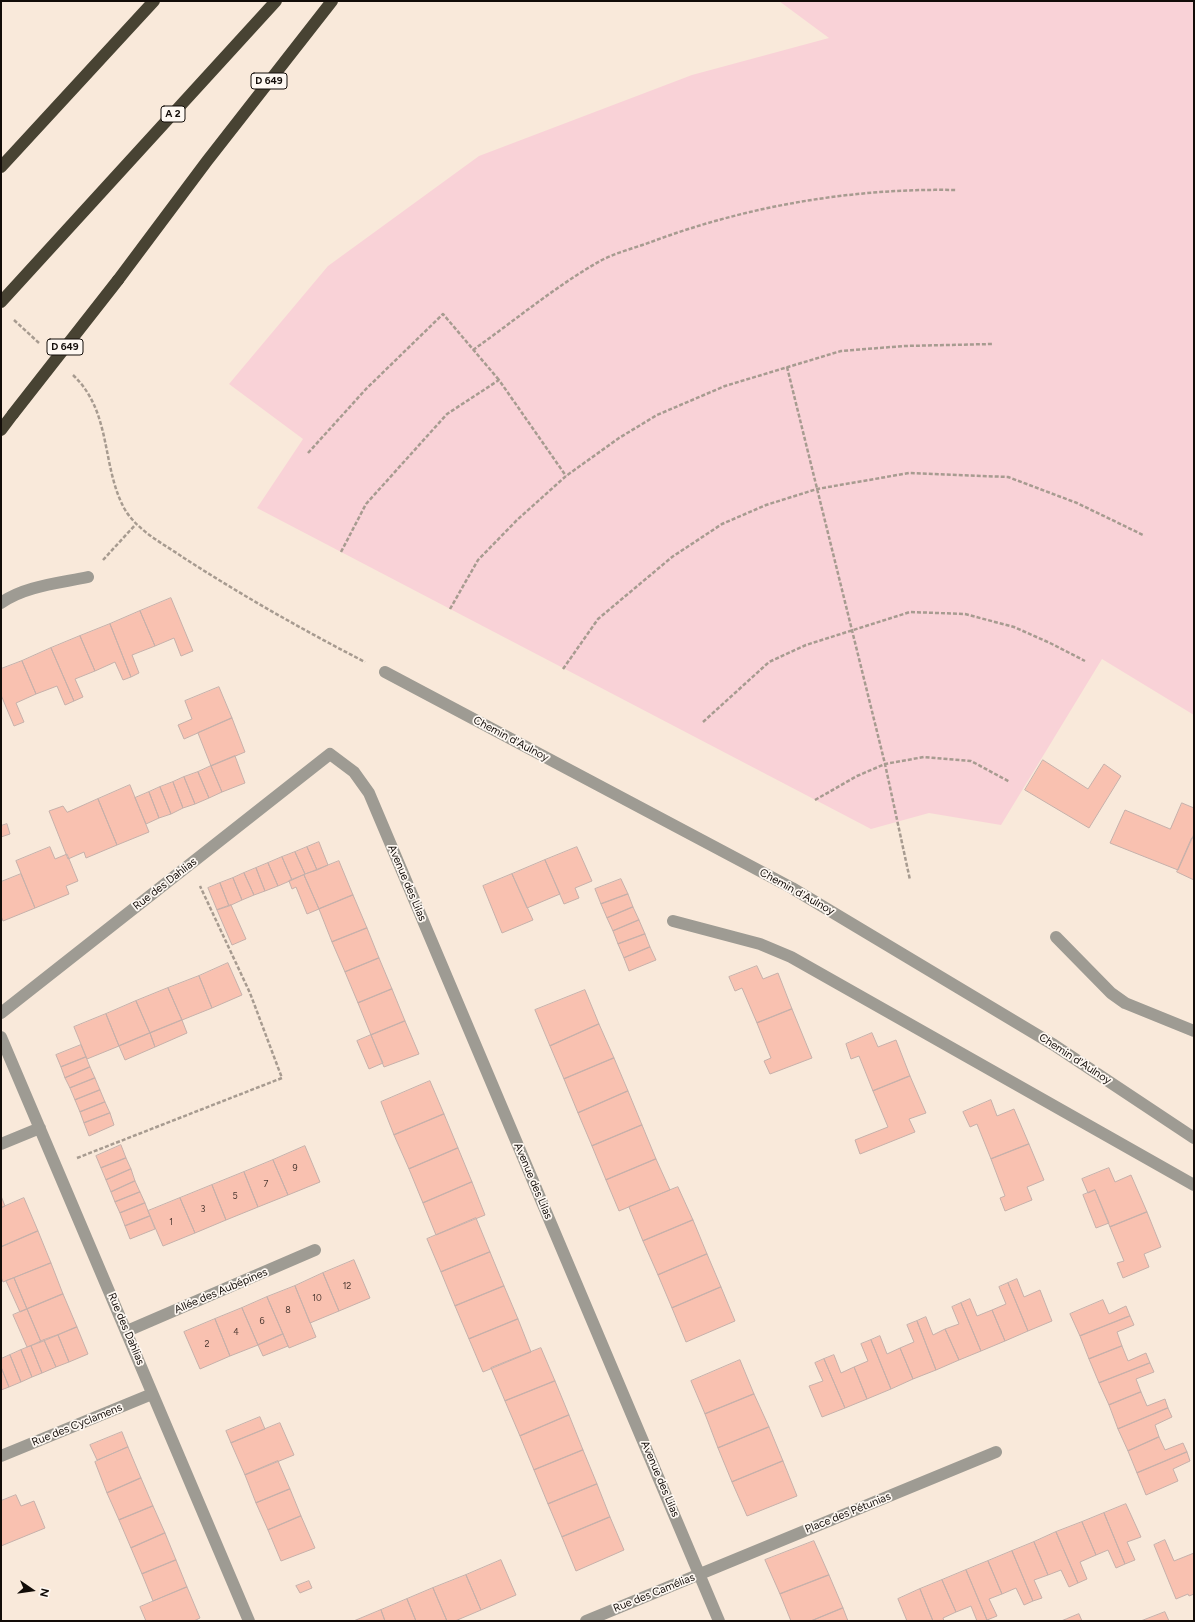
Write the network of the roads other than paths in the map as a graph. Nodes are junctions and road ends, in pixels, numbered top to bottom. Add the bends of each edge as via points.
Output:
1 (154, 1) edge
2 (276, 1) edge
3 (332, 1) edge
4 (1, 167) edge
5 (1, 302) edge
6 (1, 430) edge
7 (88, 577) road end
8 (1, 603) edge
9 (384, 672) road end
10 (330, 754) joint
11 (673, 921) dead end
12 (1056, 937) dead end
13 (1, 1013) edge
14 (1194, 1031) edge
15 (1, 1037) edge
16 (40, 1128) junction
17 (1194, 1138) edge
18 (1, 1144) edge
19 (1194, 1185) edge
20 (316, 1250) dead end
21 (127, 1331) junction
22 (152, 1394) junction
23 (996, 1452) dead end
24 (1, 1456) edge
25 (700, 1574) junction
26 (249, 1621) edge
27 (586, 1621) edge
28 (719, 1621) edge

1 - 4 highway
2 - 5 highway, A 2
3 - 6 highway, D 649, bridge
7 - 8 street via 38,588
9 - 17 street, Chemin d'Aulnoy via 792,888 1054,1045
10 - 13 street, Rue des Dahlias
10 - 25 street, Avenue des Lilas via 354,772 369,793
11 - 19 street via 760,944 791,956
12 - 14 street via 1111,993 1130,1005
15 - 16 street, Rue des Dahlias
16 - 18 street
16 - 21 street, Rue des Dahlias
20 - 21 street, Allée des Aubépines
21 - 22 street, Rue des Dahlias
22 - 24 street, Rue des Cyclamens
22 - 26 street, Rue des Dahlias
23 - 25 street, Place des Pétunias
25 - 27 street, Rue des Camélias
25 - 28 street, Avenue des Lilas

